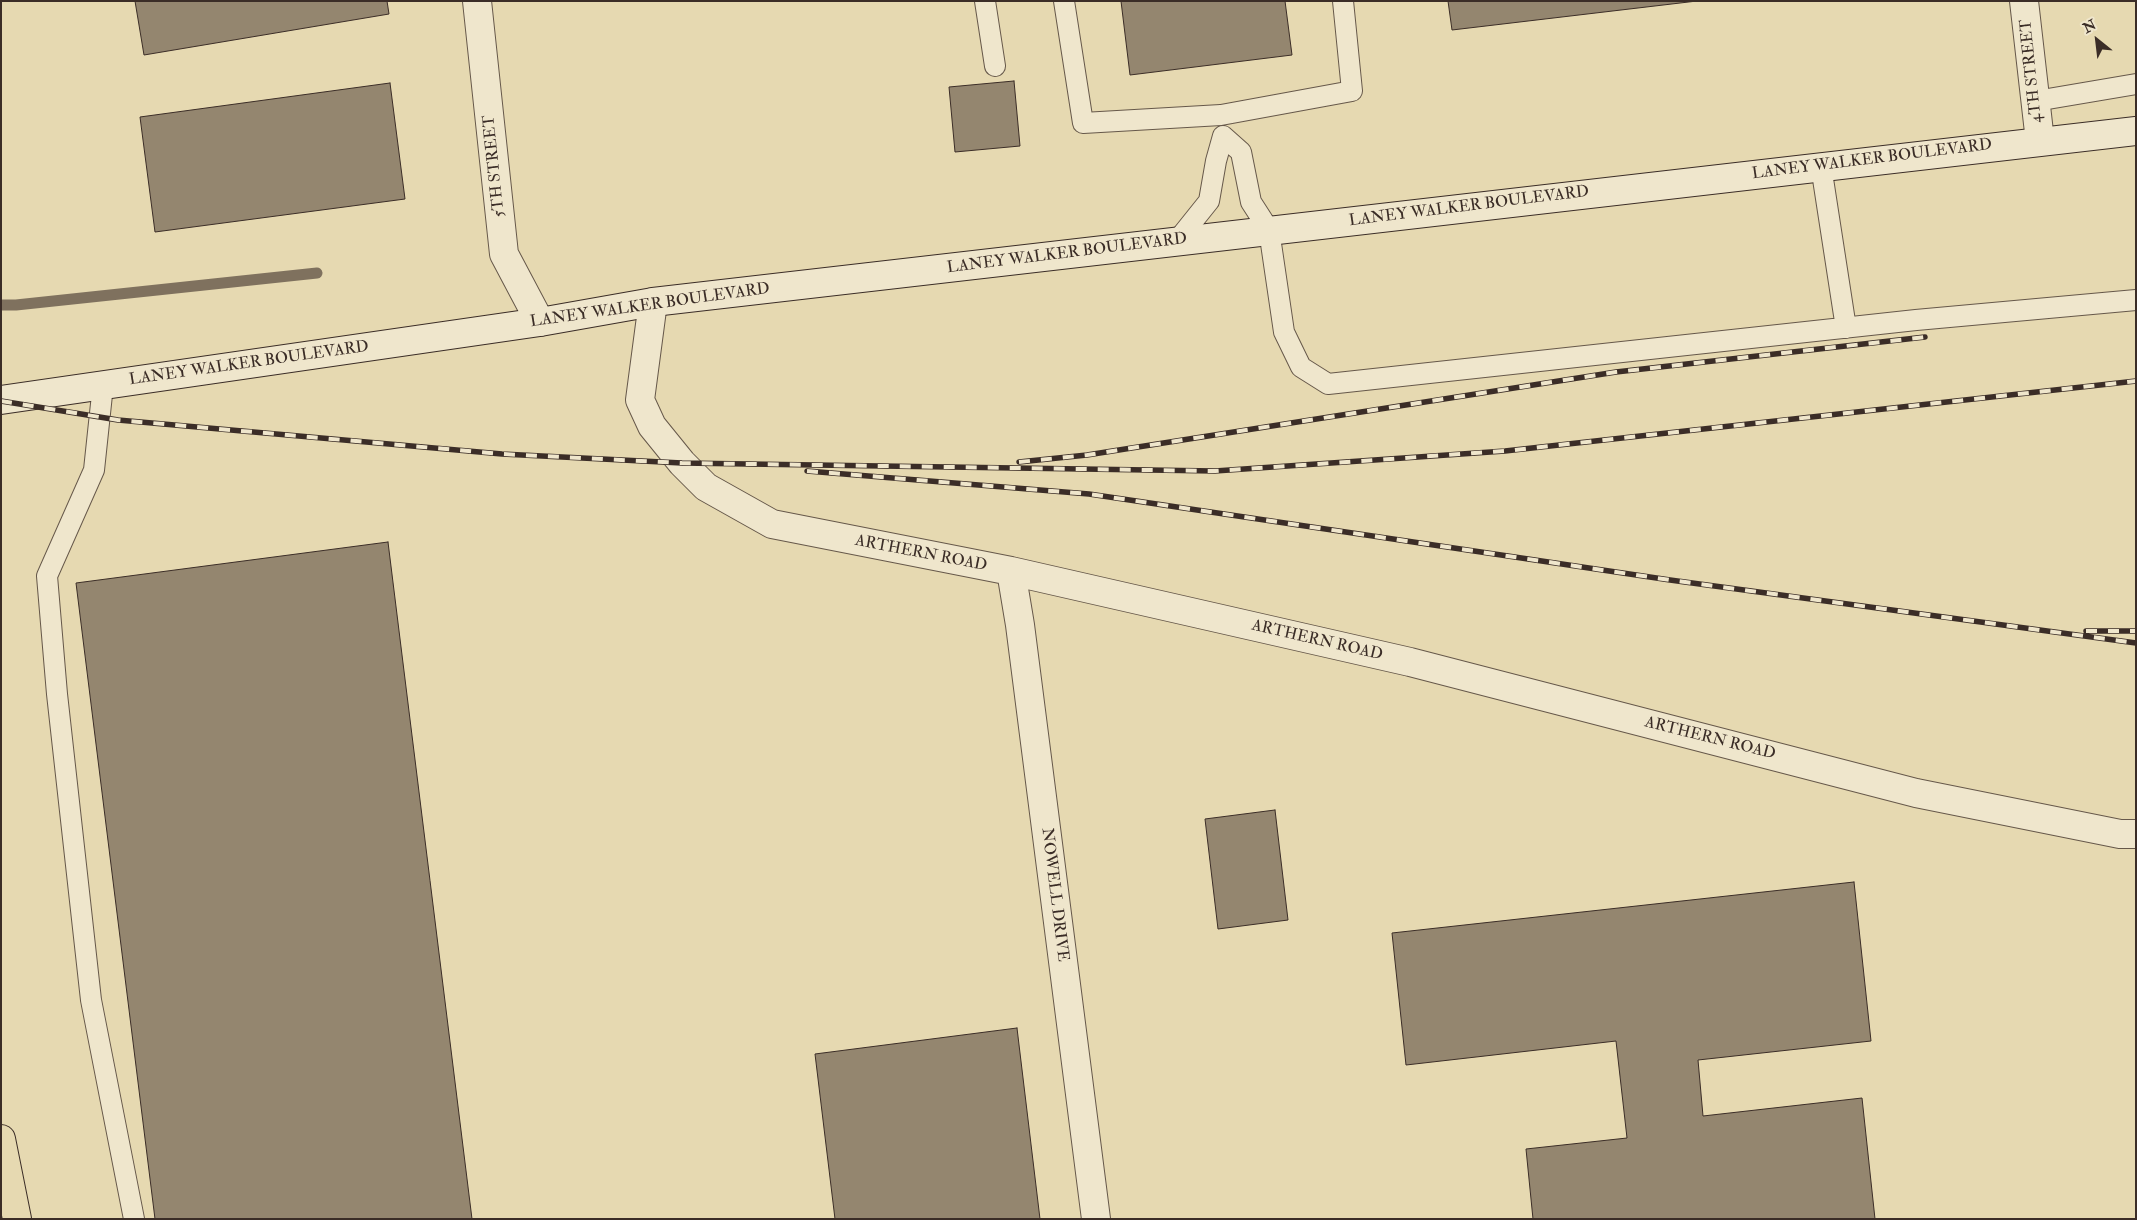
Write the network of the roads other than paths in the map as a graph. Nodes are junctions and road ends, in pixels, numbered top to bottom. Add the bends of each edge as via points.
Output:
1 (477, 1) edge
2 (984, 1) edge
3 (1064, 1) edge
4 (1343, 1) edge
5 (2024, 1) edge
6 (995, 66) dead end
7 (2136, 84) edge
8 (2036, 102) junction
9 (1221, 115) junction
10 (2136, 131) edge
11 (1223, 136) junction
12 (2040, 141) junction
13 (1821, 166) junction
14 (1269, 230) junction
15 (1177, 241) junction
16 (2136, 300) edge
17 (653, 302) junction
18 (540, 322) junction
19 (1846, 328) junction
20 (103, 385) junction
21 (1, 400) edge
22 (1011, 571) junction
23 (2136, 834) edge
24 (1, 1139) edge
25 (17, 1219) edge
26 (134, 1219) edge
27 (1096, 1219) edge

1 - 18 street, 5TH STREET via 504,254
2 - 6 lane
3 - 9 lane via 1083,123
4 - 9 lane via 1352,91
5 - 8 street, 4TH STREET
7 - 8 lane
8 - 12 street, 4TH STREET
9 - 11 lane
10 - 12 street, LANEY WALKER BOULEVARD
11 - 14 lane via 1240,152 1251,202
11 - 15 lane via 1209,200
12 - 13 street, LANEY WALKER BOULEVARD
13 - 14 street, LANEY WALKER BOULEVARD
13 - 19 lane
14 - 15 street, LANEY WALKER BOULEVARD
14 - 19 lane via 1284,332 1301,367 1328,384
15 - 17 street, LANEY WALKER BOULEVARD
16 - 19 lane
17 - 18 street, LANEY WALKER BOULEVARD
17 - 22 street, ARTHERN ROAD via 640,400 652,426 706,487 772,524
18 - 20 street, LANEY WALKER BOULEVARD
20 - 21 street, LANEY WALKER BOULEVARD
20 - 26 lane via 94,470 48,576 58,704 90,1000
22 - 23 street, ARTHERN ROAD via 1410,662 1916,793 2111,832
22 - 27 street, NOWELL DRIVE
24 - 25 highway

